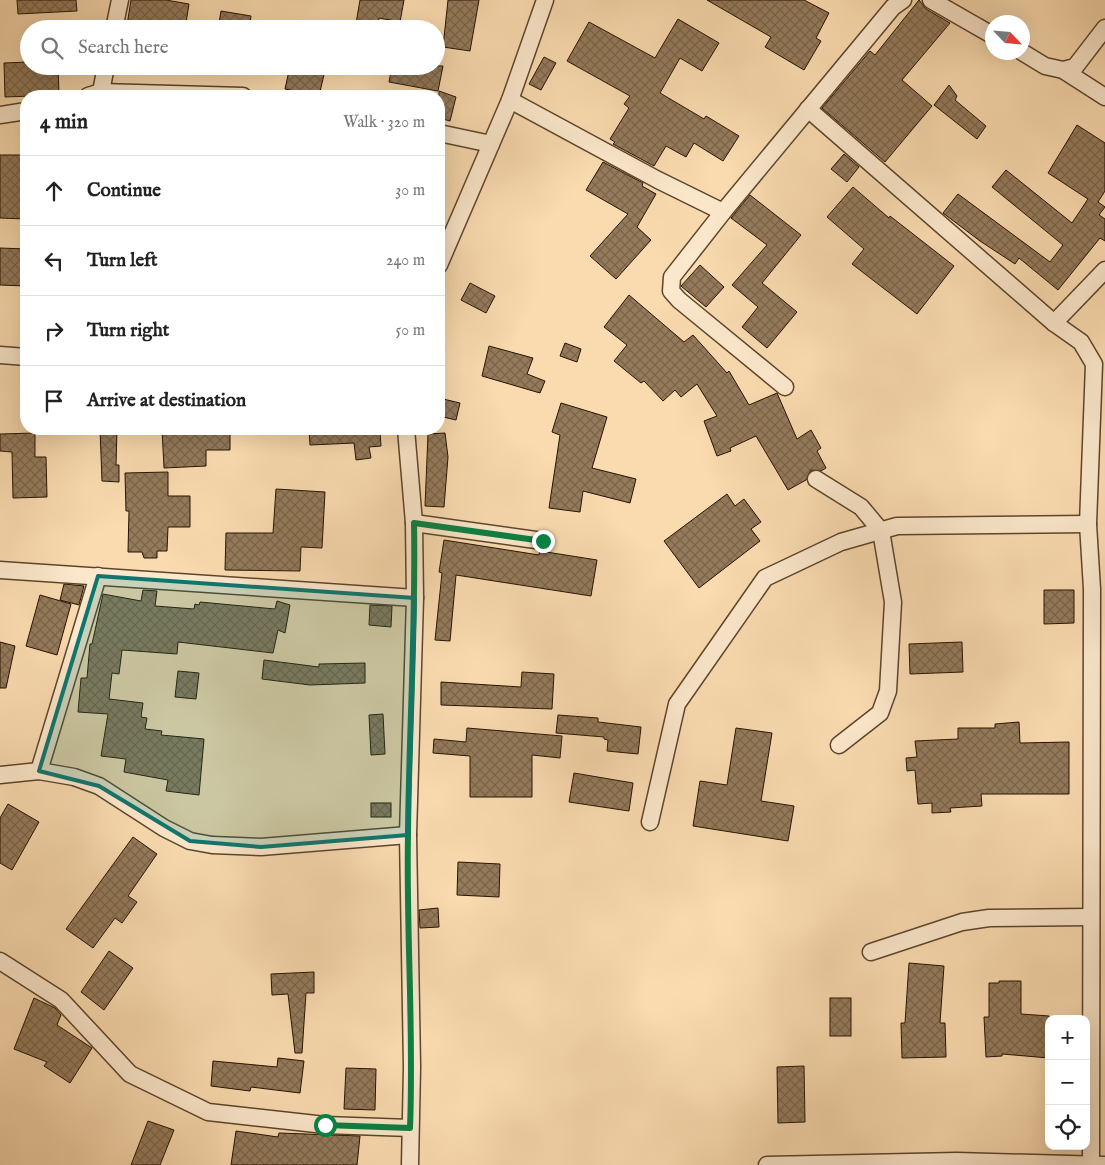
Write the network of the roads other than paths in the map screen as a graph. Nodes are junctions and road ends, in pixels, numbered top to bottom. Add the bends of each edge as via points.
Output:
1 (120, 0) edge
2 (545, 0) edge
3 (904, 0) edge
4 (931, 0) edge
5 (116, 20) edge
6 (1105, 28) edge
7 (985, 31) edge
8 (1030, 57) edge
9 (1063, 70) junction
10 (102, 75) edge
11 (97, 90) edge
12 (1105, 97) edge
13 (510, 100) junction
14 (808, 109) junction
15 (20, 112) edge
16 (0, 115) edge
17 (445, 134) edge
18 (491, 144) junction
19 (723, 212) junction
20 (445, 251) edge
21 (1105, 270) edge
22 (1054, 323) junction
23 (0, 355) edge
24 (20, 357) edge
25 (785, 387) dead end
26 (407, 435) edge
27 (816, 479) dead end
28 (414, 523) junction
29 (1088, 524) junction
30 (881, 530) junction
31 (543, 541) dead end
32 (0, 570) edge
33 (98, 576) junction
34 (1098, 589) edge
35 (415, 598) junction
36 (838, 745) dead end
37 (39, 771) junction
38 (0, 775) edge
39 (650, 822) dead end
40 (408, 835) junction
41 (1091, 918) junction
42 (872, 952) dead end
43 (0, 961) edge
44 (410, 1128) junction
45 (1098, 1164) edge
46 (410, 1165) edge
47 (767, 1165) edge

1 - 5 street
2 - 13 street
3 - 14 street
4 - 7 street
6 - 9 street via 1076,67
8 - 9 street via 1044,66
9 - 12 street
10 - 11 street
13 - 18 street
13 - 19 street
14 - 19 street
14 - 22 street
15 - 16 street
17 - 18 street
18 - 20 street
19 - 25 street via 672,277 671,291
21 - 22 street
22 - 29 street via 1081,342 1094,364
23 - 24 street
26 - 28 street
27 - 30 street via 861,507
28 - 31 street
28 - 35 street
29 - 30 street via 897,526
29 - 34 street
30 - 36 street via 893,602 888,691 880,713
30 - 39 street via 841,542 765,578 677,704
32 - 33 street
33 - 35 street
33 - 37 street
34 - 41 street
35 - 40 street
37 - 38 street
37 - 40 street via 74,777 99,786 164,828 190,841 212,845 261,846
40 - 44 street
41 - 42 street via 989,918 962,922
41 - 45 street
43 - 44 street via 60,1000 130,1074 208,1112 325,1125
44 - 46 street
45 - 47 street via 957,1161

